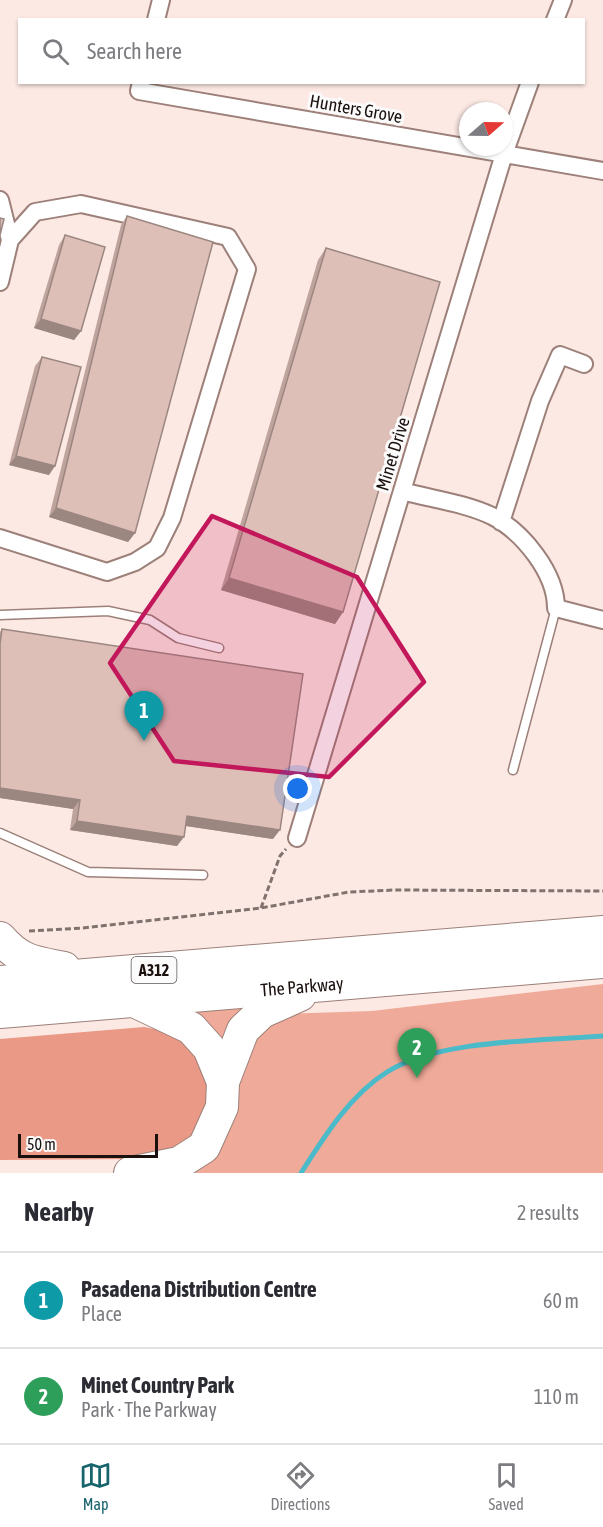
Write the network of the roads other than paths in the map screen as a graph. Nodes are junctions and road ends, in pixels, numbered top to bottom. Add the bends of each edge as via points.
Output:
1 (161, 0) edge
2 (563, 0) edge
3 (156, 18) edge
4 (556, 18) edge
5 (141, 84) edge
6 (529, 84) edge
7 (513, 129) edge
8 (459, 146) edge
9 (503, 156) edge
10 (513, 156) edge
11 (603, 171) edge
12 (0, 200) edge
13 (10, 240) junction
14 (0, 282) edge
15 (584, 364) dead end
16 (402, 491) junction
17 (501, 522) junction
18 (0, 538) edge
19 (556, 608) junction
20 (0, 615) edge
21 (603, 620) edge
22 (219, 648) dead end
23 (513, 770) dead end
24 (0, 833) edge
25 (297, 838) dead end
26 (203, 875) dead end
27 (603, 932) edge
28 (11, 934) edge
29 (603, 962) edge
30 (100, 974) junction
31 (0, 982) edge
32 (323, 985) junction
33 (134, 1001) junction
34 (0, 1012) edge
35 (223, 1082) junction
36 (130, 1173) edge

1 - 3 street
2 - 4 street
5 - 8 street, Hunters Grove via 139,91
6 - 7 street, Minet Drive
9 - 16 street, Minet Drive
10 - 11 street
12 - 13 street
13 - 14 street
13 - 18 street via 35,212 81,204 228,237 247,269 172,518 157,548 135,562 107,572
15 - 17 street via 560,356 540,401
16 - 17 street via 485,513
16 - 25 street, Minet Drive
17 - 19 street via 547,573
19 - 21 street
19 - 23 lane
20 - 22 lane via 108,611 150,620 178,639
24 - 26 lane via 88,872
27 - 30 highway, The Parkway / A312
28 - 30 highway via 14,953 28,961
29 - 32 highway, The Parkway / A312
30 - 31 highway, The Parkway / A312
32 - 33 highway, The Parkway / A312
32 - 35 highway via 262,1012 243,1030
33 - 34 highway, The Parkway / A312
33 - 35 highway via 191,1028 209,1048
35 - 36 highway via 222,1107 204,1148 179,1163

